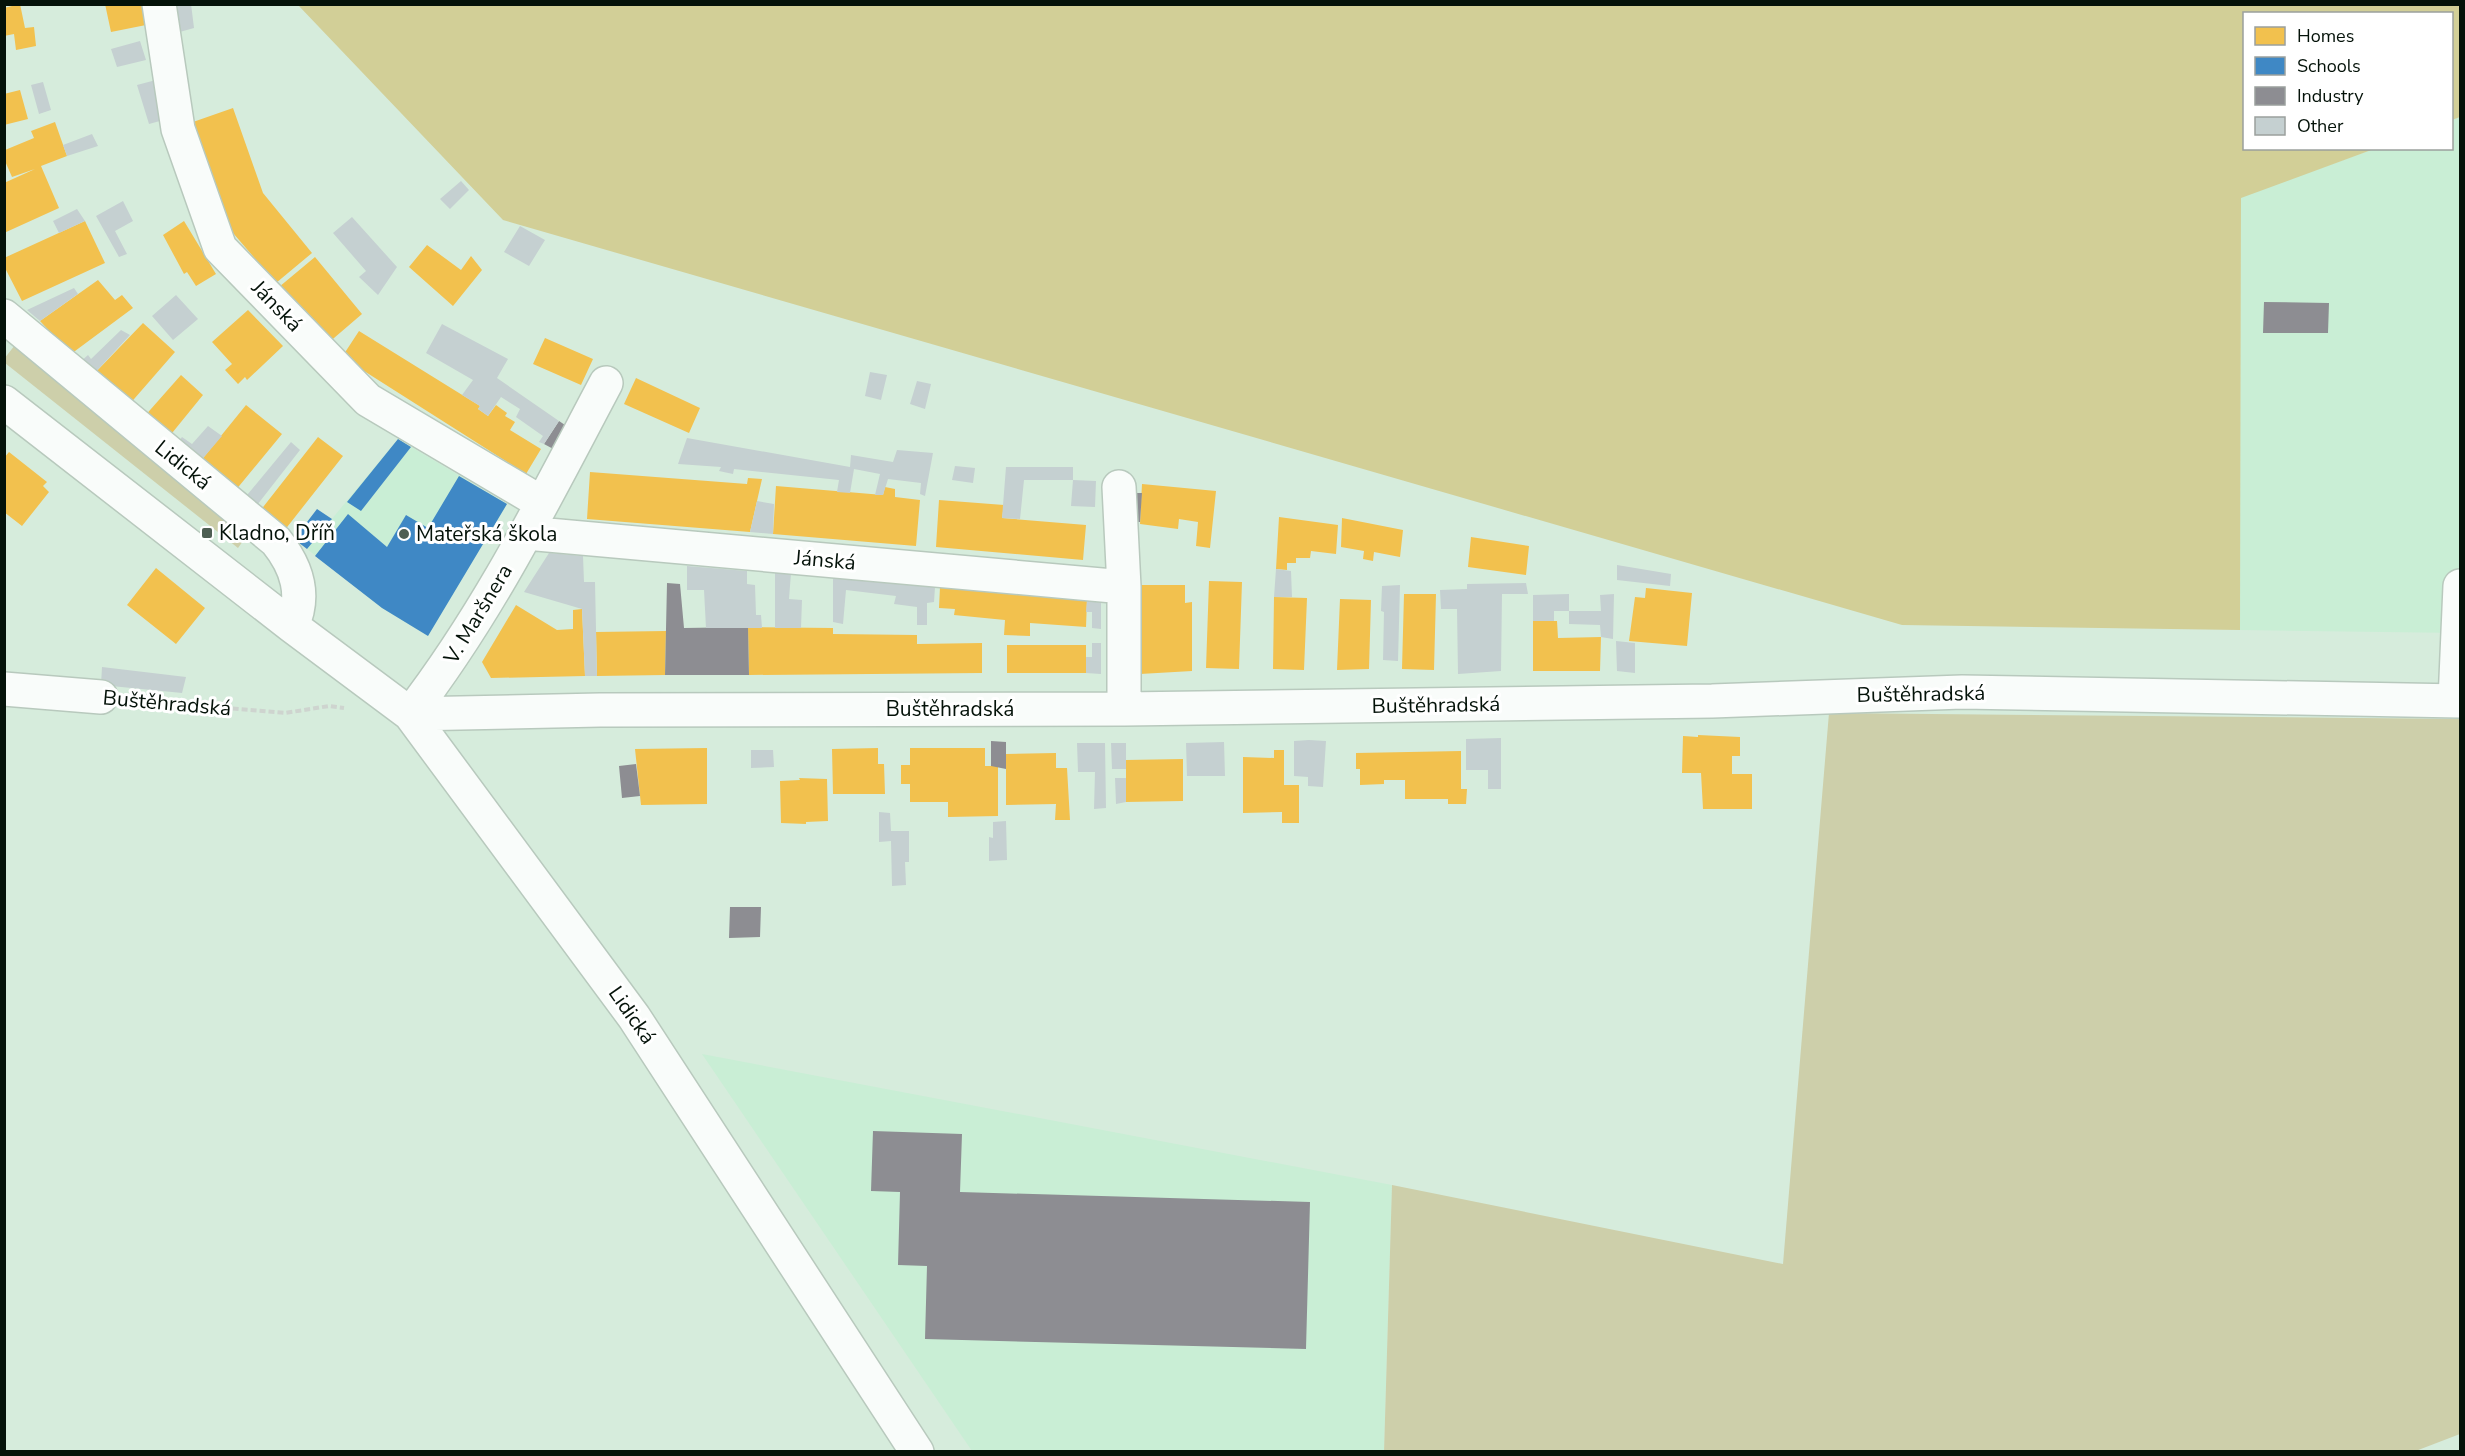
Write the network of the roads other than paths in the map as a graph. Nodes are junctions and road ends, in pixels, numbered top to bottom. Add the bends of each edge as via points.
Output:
1 (159, 4) edge
2 (11, 322) edge
3 (606, 383) dead end
4 (4, 402) edge
5 (1119, 487) dead end
6 (543, 503) junction
7 (526, 533) junction
8 (2460, 586) edge
9 (1124, 587) junction
10 (292, 626) junction
11 (4, 689) edge
12 (101, 697) road end
13 (2458, 701) edge
14 (1124, 709) junction
15 (411, 714) junction
16 (917, 1452) edge

1 - 6 street, Jánská via 178,129 220,248 368,400
2 - 10 street, Lidická via 276,541 289,558 299,589
3 - 6 street, V. Maršnera
4 - 10 street, Lidická
5 - 9 street
6 - 7 street, V. Maršnera
7 - 9 street, Jánská
7 - 15 street, V. Maršnera via 445,669
8 - 13 street
9 - 14 street
10 - 15 street, Lidická
11 - 12 street, Buštěhradská
13 - 14 street, Buštěhradská via 1962,692 1712,701
14 - 15 street, Buštěhradská
15 - 16 street, Lidická via 634,1017

